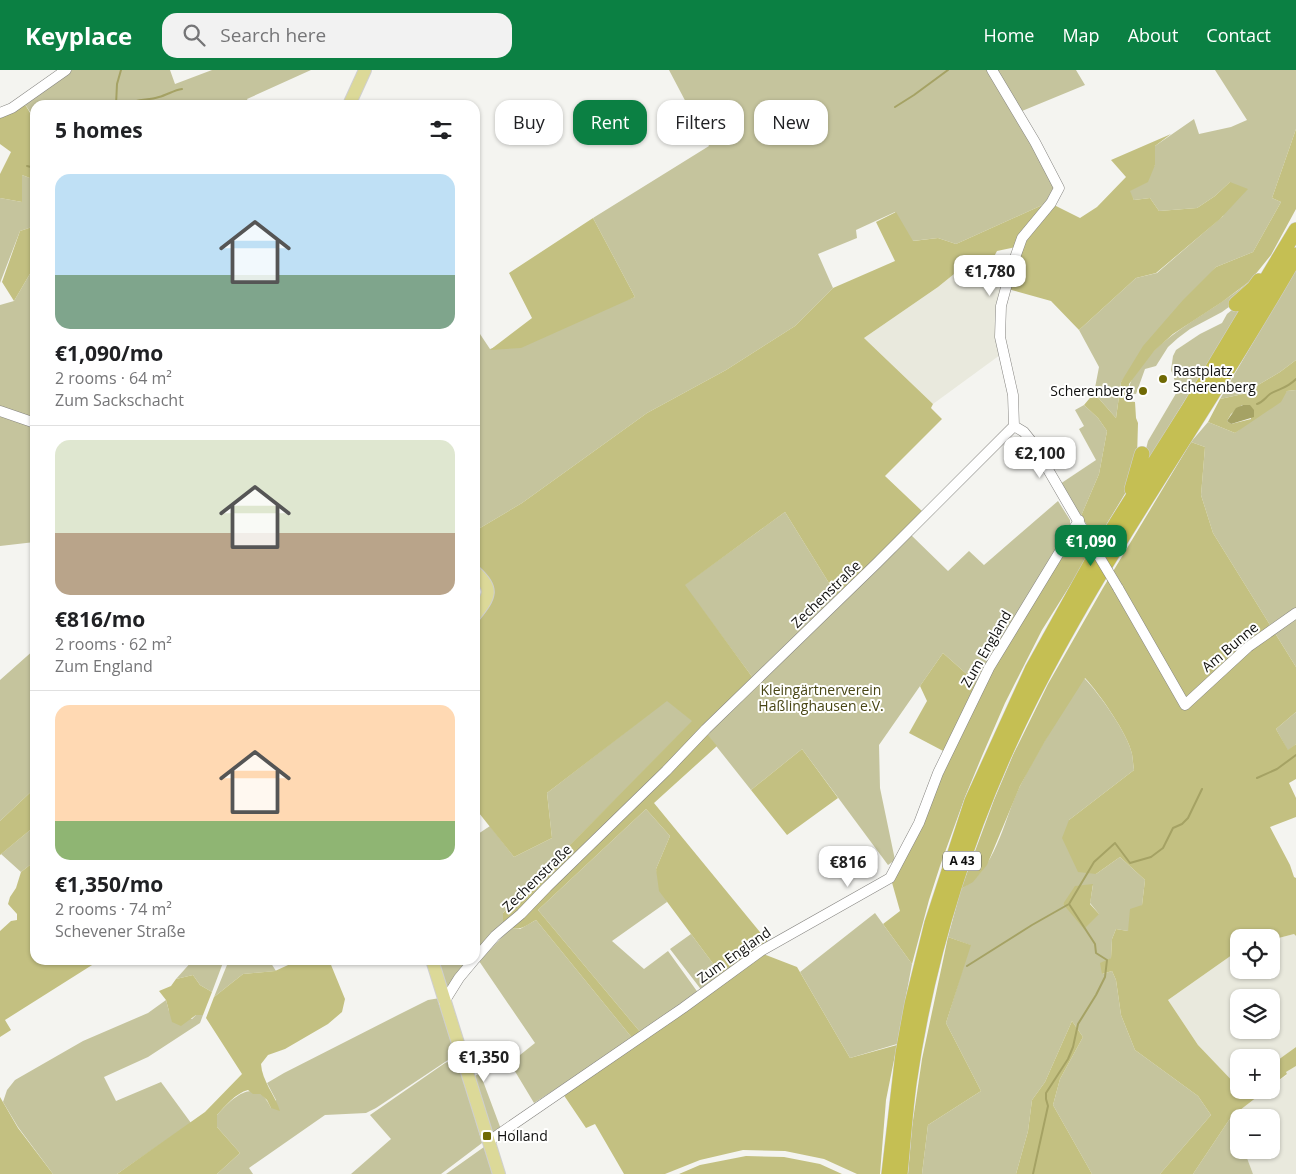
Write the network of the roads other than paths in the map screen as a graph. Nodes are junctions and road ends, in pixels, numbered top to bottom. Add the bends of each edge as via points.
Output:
1 (66, 70) edge
2 (365, 70) edge
3 (992, 70) edge
4 (351, 100) edge
5 (0, 113) edge
6 (1294, 242) edge
7 (1236, 304) dead end
8 (0, 411) edge
9 (30, 421) edge
10 (1014, 426) junction
11 (1142, 454) dead end
12 (1121, 517) junction
13 (1079, 520) junction
14 (480, 576) edge
15 (480, 608) edge
16 (1296, 613) edge
17 (480, 952) edge
18 (433, 965) edge
19 (469, 965) edge
20 (444, 1002) junction
21 (489, 1141) junction
22 (499, 1174) edge
23 (889, 1174) edge
24 (900, 1174) edge

1 - 5 street
2 - 4 main road
3 - 10 street via 1059,188 1022,238 1001,306 1000,337 1013,395
6 - 7 highway
6 - 12 highway, A 43
6 - 24 highway, A 43 via 1076,614 1029,702 988,792 962,863 927,986 909,1084
8 - 9 street
10 - 13 street via 1032,442
10 - 17 street, Zechenstraße
11 - 12 highway
12 - 23 highway, A 43 via 1032,670 972,801 932,923 912,1004
13 - 16 street, Am Bunne, bridge via 1185,705 1248,647
13 - 21 street, Zum England via 989,668 938,773 919,823 890,878 761,951
14 - 15 main road via 488,591
18 - 20 main road
19 - 20 street, Zechenstraße
20 - 21 main road
21 - 22 main road

